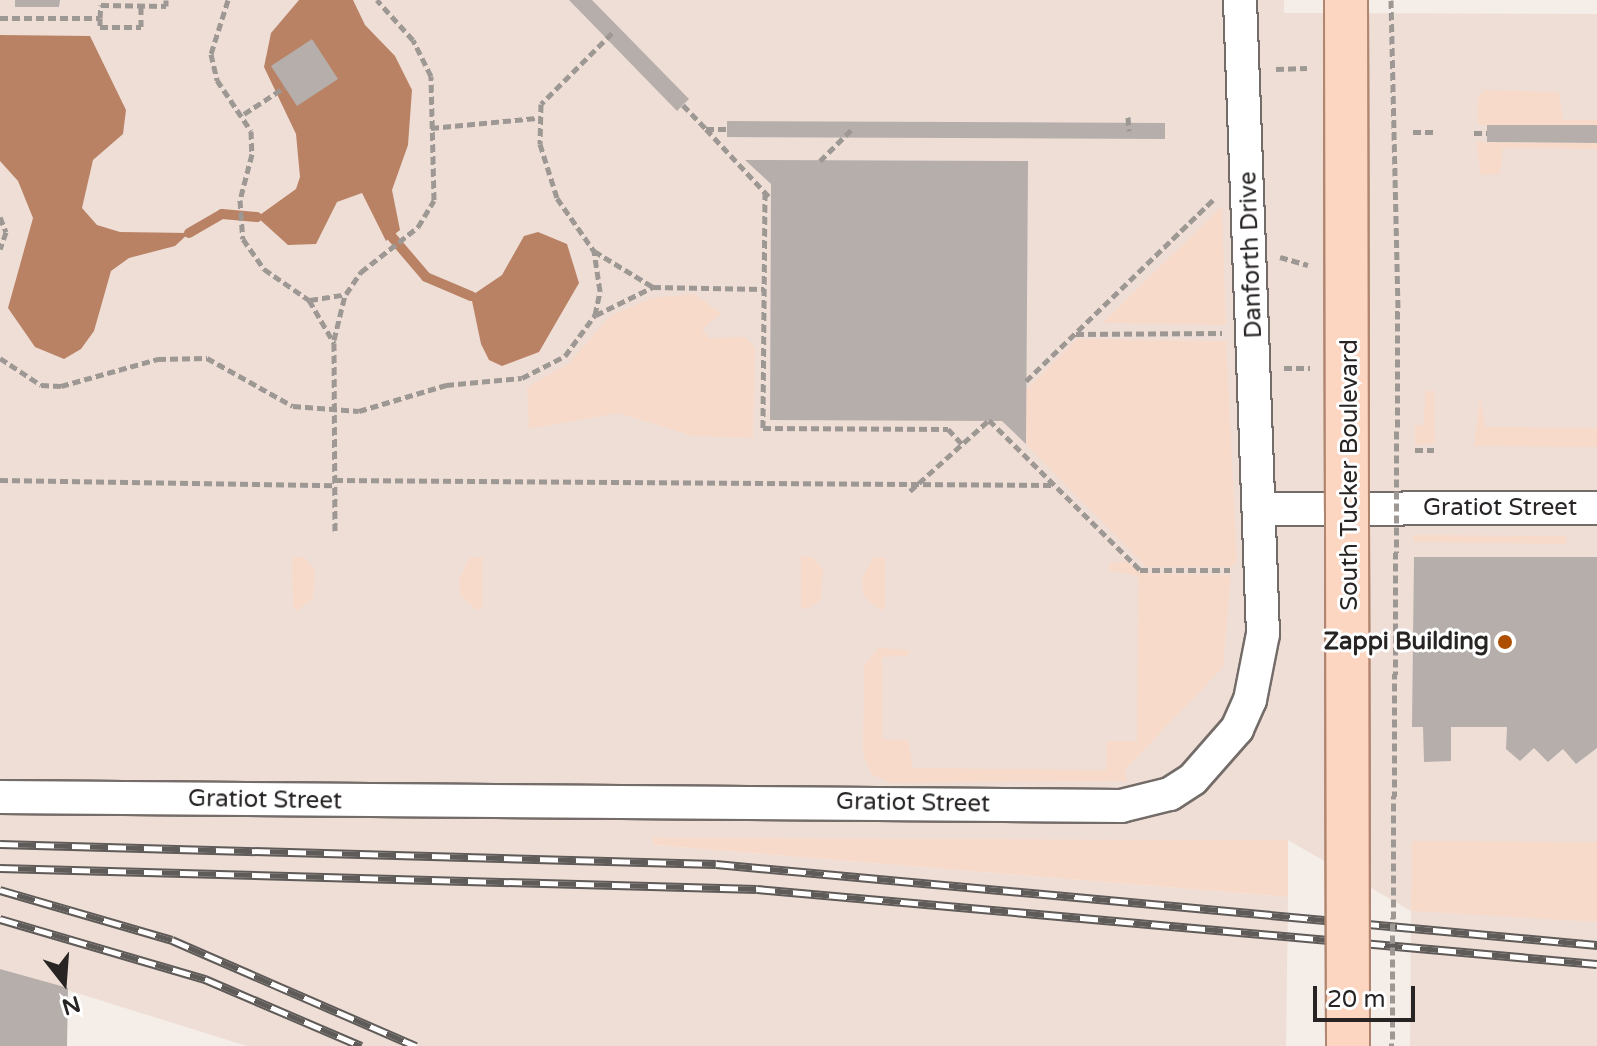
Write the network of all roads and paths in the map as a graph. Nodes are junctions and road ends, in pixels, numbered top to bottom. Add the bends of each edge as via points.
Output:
1 (166, 0) edge
2 (228, 0) edge
3 (377, 0) edge
4 (1240, 0) edge
5 (1346, 0) edge
6 (1391, 0) edge
7 (141, 6) junction
8 (0, 18) edge
9 (100, 18) junction
10 (612, 33) dead end
11 (1307, 68) dead end
12 (1268, 69) dead end
13 (285, 87) dead end
14 (683, 105) dead end
15 (244, 114) junction
16 (1128, 117) dead end
17 (537, 118) junction
18 (431, 128) junction
19 (706, 129) junction
20 (728, 129) dead end
21 (851, 130) dead end
22 (1129, 131) dead end
23 (1413, 132) dead end
24 (1437, 132) dead end
25 (1474, 133) dead end
26 (1487, 133) dead end
27 (820, 161) dead end
28 (1226, 187) dead end
29 (765, 192) junction
30 (771, 199) dead end
31 (0, 217) edge
32 (0, 249) edge
33 (594, 251) junction
34 (1274, 257) dead end
35 (1309, 265) dead end
36 (653, 287) junction
37 (764, 289) junction
38 (346, 294) junction
39 (309, 300) junction
40 (595, 315) junction
41 (1231, 333) dead end
42 (1075, 334) junction
43 (334, 343) junction
44 (0, 358) edge
45 (1279, 368) dead end
46 (1311, 368) dead end
47 (1026, 381) dead end
48 (335, 413) junction
49 (962, 444) junction
50 (1415, 450) dead end
51 (1434, 450) dead end
52 (0, 480) edge
53 (335, 482) junction
54 (917, 485) junction
55 (1054, 485) junction
56 (910, 491) dead end
57 (1597, 508) edge
58 (1261, 509) junction
59 (335, 531) dead end
60 (1240, 570) dead end
61 (0, 797) edge
62 (1348, 1046) edge
63 (1392, 1046) edge

1 - 7 path via 166,6
2 - 15 path via 211,54 217,80
3 - 18 path via 423,54 431,76
4 - 58 lane, Danforth Drive
5 - 62 main road, South Tucker Boulevard, bridge
6 - 63 path, bridge via 1398,311
7 - 9 path via 101,5
7 - 9 path via 141,27 100,27
8 - 9 path
10 - 17 path via 553,88
11 - 12 path
13 - 15 path
14 - 19 path
15 - 39 path via 252,154 240,226 250,254
16 - 22 path
17 - 18 path
17 - 33 path via 548,176
18 - 38 path via 434,200 406,236
19 - 20 path
19 - 29 path
21 - 27 path
23 - 24 path
25 - 26 path
28 - 42 path
29 - 30 path
29 - 37 path
31 - 32 path via 6,232
33 - 36 path
33 - 40 path via 600,291
34 - 35 path
36 - 37 path
36 - 40 path
37 - 49 path via 763,428 948,429
38 - 39 path
38 - 43 path
39 - 43 path
40 - 48 path via 583,337 544,370
41 - 42 path
42 - 47 path
43 - 48 path
44 - 48 path via 41,385 61,386 158,359 207,358 272,398
45 - 46 path
48 - 53 path
49 - 54 path
49 - 55 path via 989,420
50 - 51 path
52 - 53 path
53 - 54 path
53 - 59 path
54 - 55 path
54 - 56 path
55 - 60 path via 1140,570
57 - 58 lane, Gratiot Street
58 - 61 lane, Gratiot Street via 1263,634 1250,700 1219,755 1193,779 1150,801

